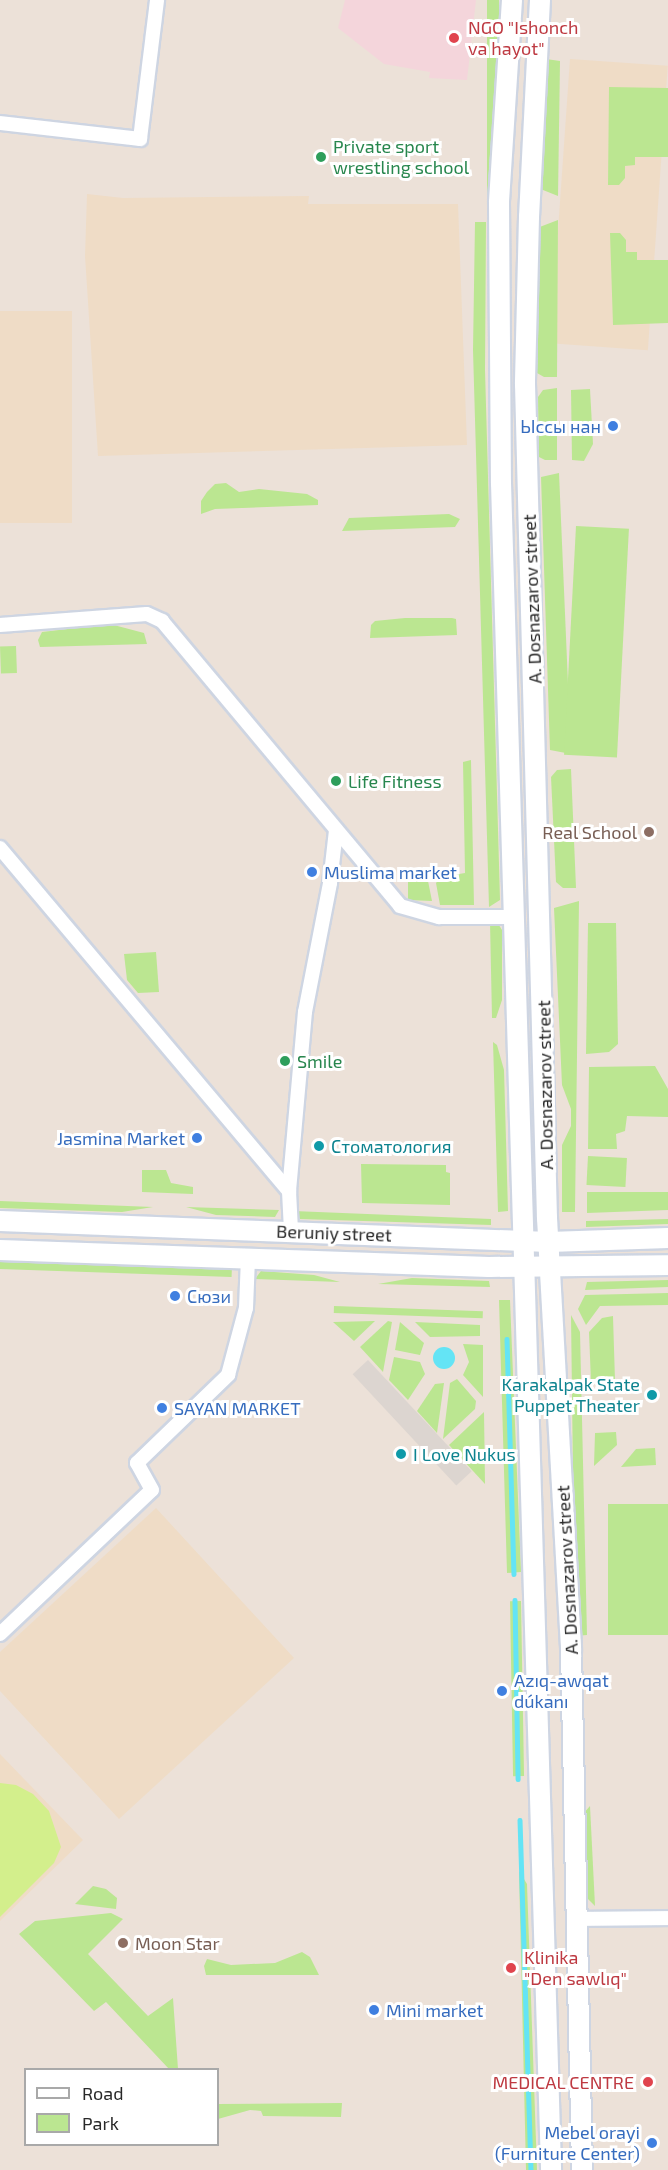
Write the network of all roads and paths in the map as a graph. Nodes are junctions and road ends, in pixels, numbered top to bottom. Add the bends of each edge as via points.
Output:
1 (157, 0) edge
2 (512, 0) edge
3 (540, 0) edge
4 (0, 123) edge
5 (0, 625) edge
6 (336, 830) junction
7 (0, 848) edge
8 (514, 917) junction
9 (289, 1191) junction
10 (547, 1207) junction
11 (522, 1208) junction
12 (0, 1221) edge
13 (291, 1232) junction
14 (668, 1238) edge
15 (488, 1240) junction
16 (597, 1240) junction
17 (524, 1241) junction
18 (549, 1242) junction
19 (0, 1250) edge
20 (248, 1260) junction
21 (668, 1265) edge
22 (489, 1267) junction
23 (525, 1267) junction
24 (550, 1267) junction
25 (597, 1267) junction
26 (553, 1310) junction
27 (527, 1313) junction
28 (0, 1634) edge
29 (668, 1918) edge
30 (579, 1919) junction
31 (551, 2170) edge
32 (582, 2170) edge

1 - 4 street via 141,138
2 - 8 main road, A. Dosnazarov street via 499,203 499,376
3 - 10 main road, A. Dosnazarov street via 528,217 525,384
5 - 6 street via 147,614 162,621
6 - 8 street via 400,906 439,917
6 - 9 street via 305,1012
7 - 9 street
8 - 11 main road, A. Dosnazarov street
9 - 13 street
10 - 11 main road via 534,1215
10 - 18 main road, A. Dosnazarov street
11 - 17 main road, A. Dosnazarov street
12 - 13 main road, Beruniy street
13 - 15 main road, Beruniy street
14 - 16 main road, Beruniy street
15 - 17 main road, Beruniy street
15 - 22 main road via 494,1252
16 - 18 main road, Beruniy street
16 - 25 main road via 589,1254
17 - 18 main road, Beruniy street
17 - 23 main road, A. Dosnazarov street
18 - 24 main road, A. Dosnazarov street
19 - 20 main road, Beruniy street
20 - 22 main road, Beruniy street
20 - 28 street via 246,1308 228,1375 137,1463 152,1490
21 - 25 main road, Beruniy street
22 - 23 main road, Beruniy street
23 - 24 main road, Beruniy street
23 - 27 main road, A. Dosnazarov street
24 - 25 main road, Beruniy street
24 - 26 main road, A. Dosnazarov street
26 - 27 main road via 540,1304
26 - 30 main road, A. Dosnazarov street via 572,1648
27 - 31 main road, A. Dosnazarov street
29 - 30 street
30 - 32 main road, A. Dosnazarov street

